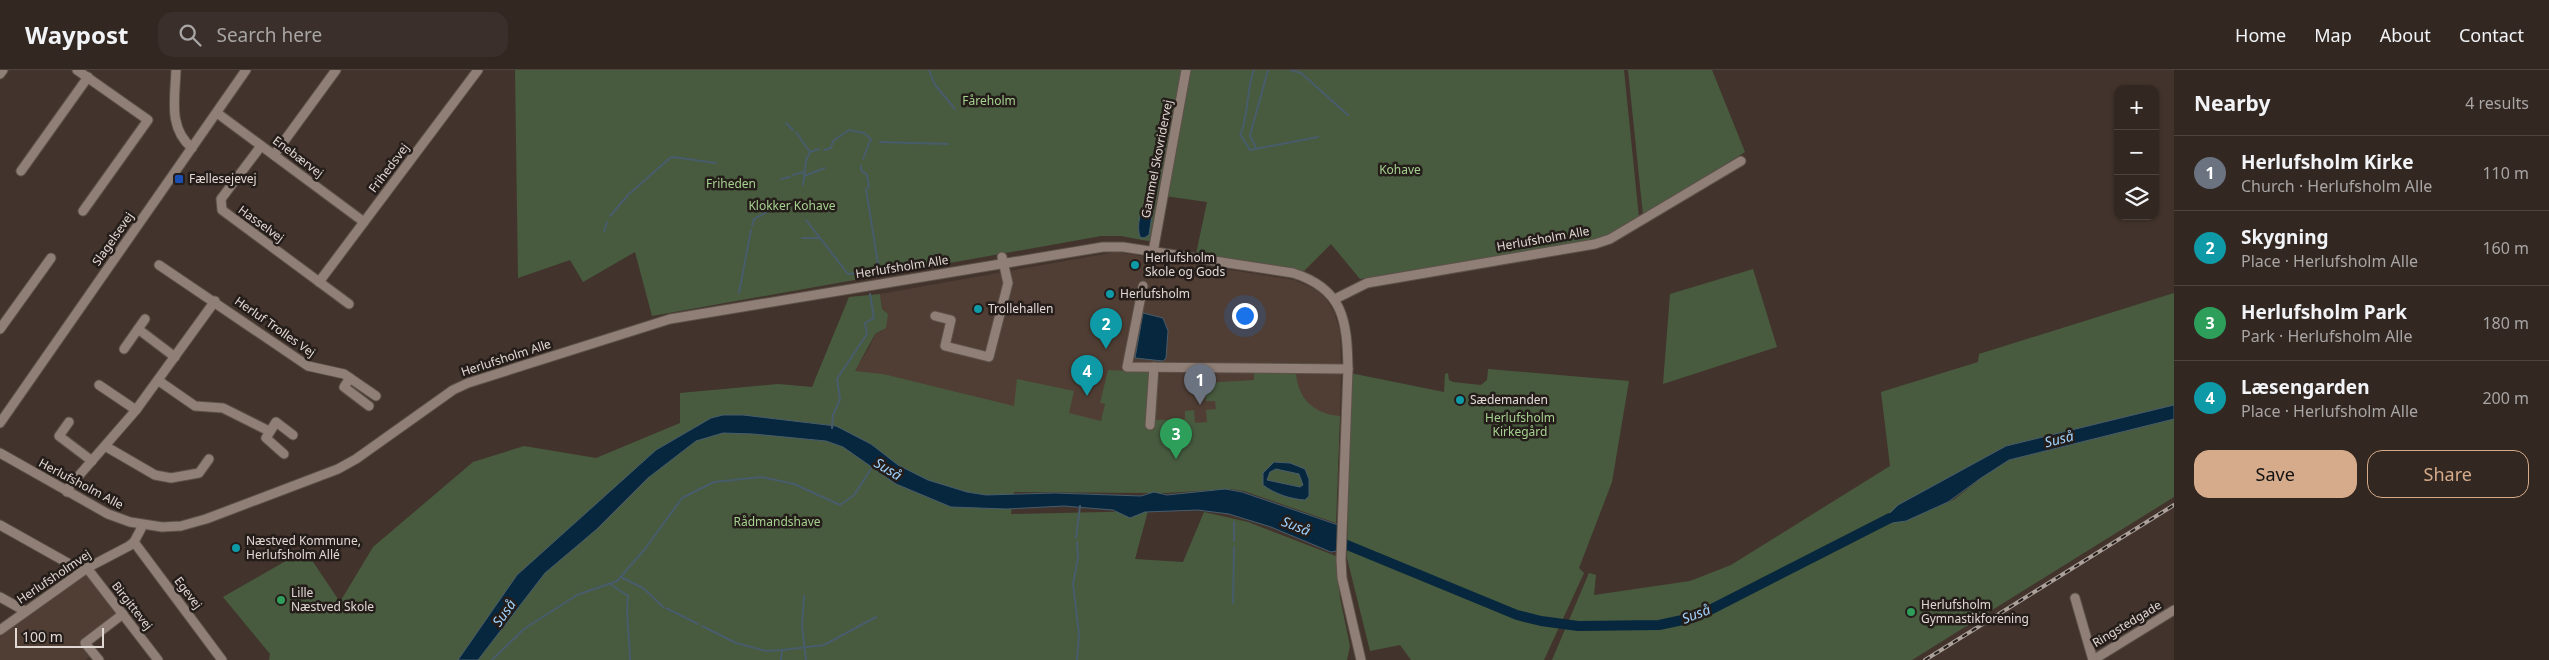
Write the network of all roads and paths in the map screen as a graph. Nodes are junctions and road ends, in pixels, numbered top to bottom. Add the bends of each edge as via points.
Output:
1 (3, 70) edge
2 (77, 70) edge
3 (176, 70) edge
4 (246, 70) edge
5 (336, 70) edge
6 (478, 70) edge
7 (1186, 70) edge
8 (0, 74) edge
9 (88, 77) junction
10 (217, 113) junction
11 (261, 146) junction
12 (192, 148) junction
13 (274, 155) junction
14 (1740, 161) dead end
15 (21, 171) dead end
16 (83, 211) dead end
17 (364, 222) junction
18 (1153, 252) junction
19 (51, 258) dead end
20 (1003, 260) junction
21 (159, 265) dead end
22 (320, 282) junction
23 (1143, 286) dead end
24 (1334, 300) junction
25 (215, 301) junction
26 (349, 304) dead end
27 (935, 316) dead end
28 (145, 319) dead end
29 (0, 329) edge
30 (138, 329) junction
31 (124, 349) dead end
32 (175, 357) junction
33 (1154, 367) junction
34 (1348, 368) junction
35 (350, 378) junction
36 (159, 381) junction
37 (99, 385) dead end
38 (376, 396) dead end
39 (369, 406) dead end
40 (136, 410) junction
41 (68, 422) dead end
42 (0, 423) edge
43 (1150, 425) dead end
44 (269, 432) junction
45 (292, 435) dead end
46 (105, 446) junction
47 (0, 453) edge
48 (284, 454) dead end
49 (209, 459) dead end
50 (92, 461) junction
51 (67, 492) junction
52 (0, 525) edge
53 (143, 525) junction
54 (134, 542) junction
55 (84, 570) junction
56 (0, 597) edge
57 (2075, 598) dead end
58 (2174, 610) edge
59 (25, 611) junction
60 (123, 614) junction
61 (0, 630) edge
62 (99, 660) edge
63 (158, 660) edge
64 (222, 660) edge
65 (1361, 660) edge
66 (2093, 660) edge

1 - 8 street
2 - 9 street
3 - 12 street via 176,127 182,140
4 - 10 street, Slagelsevej
5 - 13 street
6 - 17 street, Frihedsvej
7 - 18 street, Gammel Skovridervej
9 - 15 street
9 - 16 street via 148,120
10 - 11 street, Enebærvej
10 - 12 street, Slagelsevej
11 - 13 street, Enebærvej
11 - 22 street, Hasselvej via 221,199 222,210
12 - 42 street, Slagelsevej
13 - 17 street, Enebærvej
14 - 24 street, Herlufsholm Alle via 1610,239 1378,280 1357,286
17 - 22 street, Frihedsvej
18 - 20 street, Herlufsholm Alle via 1103,247
18 - 24 street, Herlufsholm Alle via 1294,273 1316,282
19 - 29 street
20 - 27 street via 1008,283 989,357 945,346 951,320
20 - 53 street, Herlufsholm Alle via 651,324 468,382 338,469 206,519 181,526
21 - 25 street, Herluf Trolles Vej
22 - 26 street, Hasselvej
23 - 33 street via 1127,367
24 - 34 street, Herlufsholm Alle via 1345,322
25 - 32 street, Herluf Trolles Vej
25 - 35 street, Herluf Trolles Vej via 308,366
28 - 30 street
30 - 31 street
30 - 32 street
32 - 36 street, Herluf Trolles Vej
33 - 34 street
33 - 43 street
34 - 65 street, Herlufsholm Alle via 1341,560 1342,578
35 - 38 street, Herluf Trolles Vej
35 - 39 street via 344,387
36 - 40 street, Herluf Trolles Vej
36 - 44 street via 195,406 223,408
37 - 40 street
40 - 46 street, Herluf Trolles Vej
41 - 50 street via 59,436
44 - 45 street via 276,422
44 - 48 street via 266,438
46 - 49 street via 163,478 199,473
46 - 50 street, Herluf Trolles Vej
47 - 51 street, Herlufsholm Alle
50 - 51 street, Herluf Trolles Vej
51 - 53 street, Herlufsholm Alle via 108,514
52 - 55 street
53 - 54 street
54 - 55 street, Herlufsholmvej
54 - 64 street, Egevej
55 - 59 street, Herlufsholmvej
55 - 60 street, Birgittevej
56 - 59 street
57 - 66 street
58 - 66 street, Ringstedgade
59 - 61 street, Herlufsholmvej
60 - 62 street via 86,643
60 - 63 street, Birgittevej

